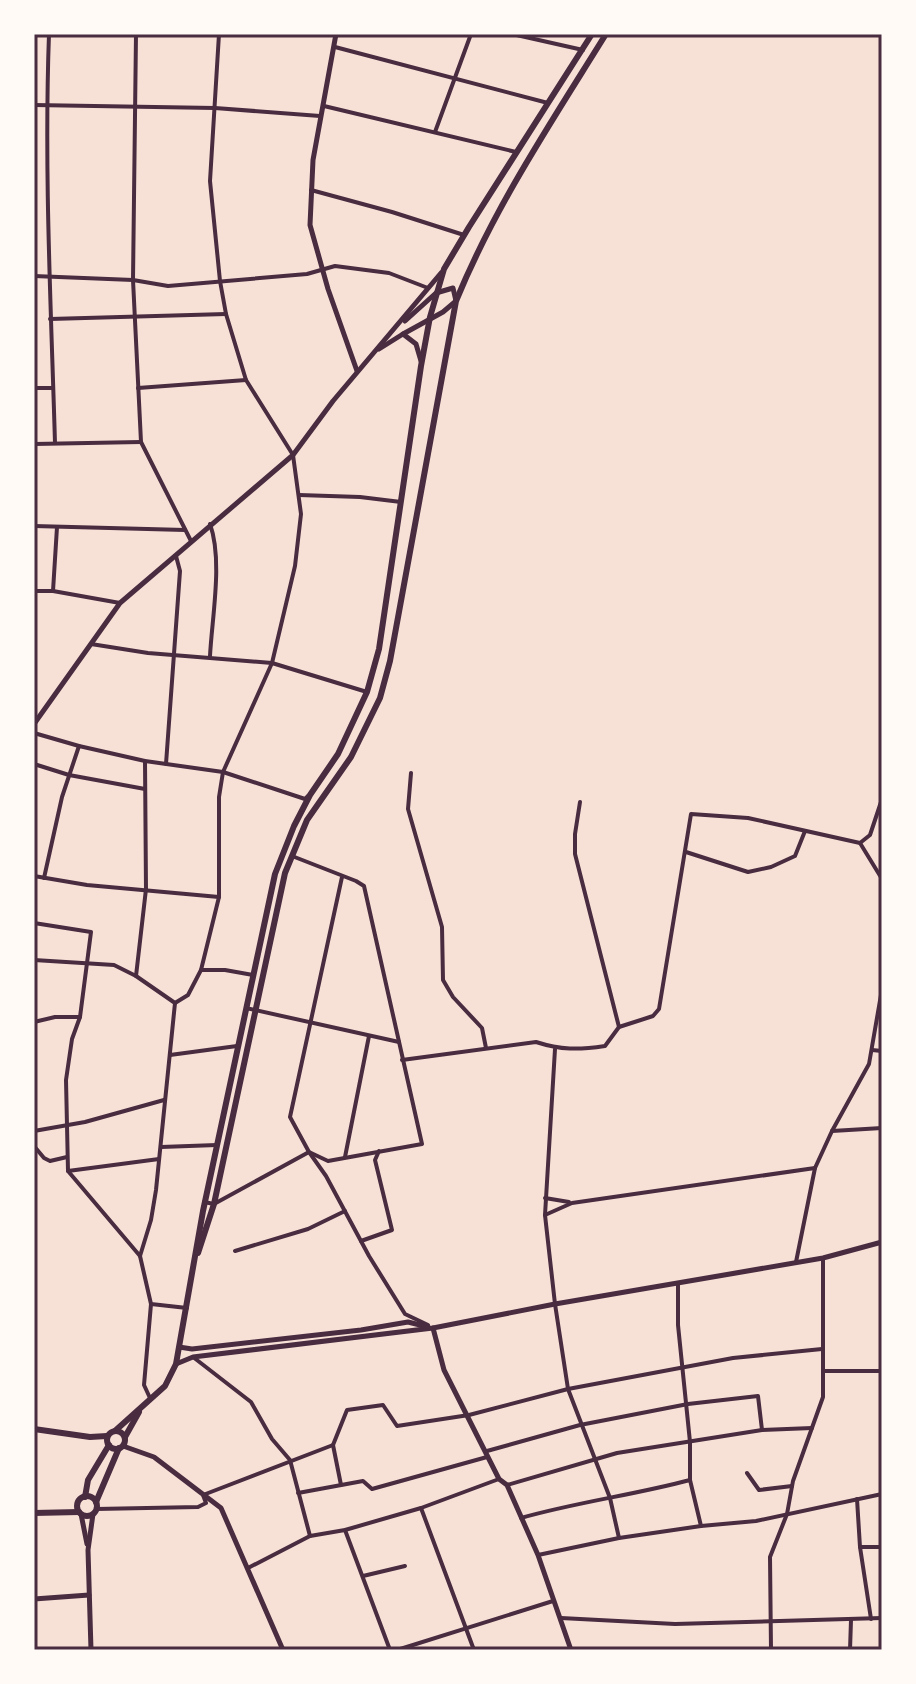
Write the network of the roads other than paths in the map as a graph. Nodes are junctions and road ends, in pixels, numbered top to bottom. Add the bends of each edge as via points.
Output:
1 (49, 34) edge
2 (136, 34) edge
3 (219, 34) edge
4 (336, 34) edge
5 (471, 34) edge
6 (512, 34) edge
7 (592, 34) edge
8 (606, 34) edge
9 (335, 47) junction
10 (583, 50) junction
11 (453, 79) junction
12 (548, 103) junction
13 (34, 105) edge
14 (46, 106) junction
15 (323, 106) junction
16 (134, 107) junction
17 (215, 108) junction
18 (320, 116) junction
19 (435, 132) junction
20 (516, 152) junction
21 (311, 190) junction
22 (464, 235) junction
23 (323, 270) junction
24 (47, 275) junction
25 (34, 276) edge
26 (133, 280) junction
27 (220, 281) junction
28 (433, 291) junction
29 (456, 301) junction
30 (226, 314) junction
31 (430, 317) junction
32 (135, 318) junction
33 (50, 319) junction
34 (403, 334) junction
35 (372, 354) junction
36 (421, 366) junction
37 (357, 372) junction
38 (246, 380) junction
39 (34, 388) edge
40 (53, 388) junction
41 (138, 388) junction
42 (141, 442) junction
43 (55, 443) junction
44 (34, 444) edge
45 (293, 455) junction
46 (299, 495) junction
47 (402, 503) junction
48 (210, 524) junction
49 (34, 526) edge
50 (57, 527) junction
51 (185, 530) junction
52 (191, 541) junction
53 (175, 555) junction
54 (34, 591) edge
55 (53, 591) junction
56 (120, 603) junction
57 (91, 644) junction
58 (176, 654) junction
59 (210, 656) junction
60 (272, 663) junction
61 (367, 692) junction
62 (34, 724) edge
63 (34, 733) edge
64 (79, 746) junction
65 (145, 761) junction
66 (34, 764) edge
67 (166, 764) junction
68 (223, 772) junction
69 (411, 773) dead end
70 (69, 775) junction
71 (145, 789) junction
72 (310, 795) junction
73 (580, 802) dead end
74 (882, 802) edge
75 (805, 831) junction
76 (860, 843) junction
77 (686, 852) junction
78 (282, 854) junction
79 (291, 856) junction
80 (34, 876) edge
81 (342, 877) junction
82 (44, 878) junction
83 (882, 879) edge
84 (146, 889) junction
85 (219, 897) junction
86 (34, 923) edge
87 (34, 960) edge
88 (89, 965) junction
89 (201, 970) junction
90 (253, 975) junction
91 (136, 976) junction
92 (882, 989) edge
93 (175, 1003) junction
94 (246, 1008) junction
95 (255, 1010) junction
96 (80, 1017) junction
97 (34, 1022) edge
98 (311, 1023) junction
99 (619, 1027) junction
100 (369, 1036) junction
101 (399, 1042) junction
102 (237, 1046) junction
103 (486, 1048) junction
104 (555, 1049) junction
105 (872, 1050) junction
106 (882, 1051) edge
107 (170, 1055) junction
108 (402, 1060) junction
109 (165, 1100) junction
110 (67, 1125) junction
111 (882, 1128) edge
112 (34, 1131) edge
113 (832, 1131) junction
114 (217, 1145) junction
115 (34, 1146) edge
116 (161, 1147) junction
117 (379, 1151) junction
118 (309, 1152) junction
119 (67, 1157) junction
120 (345, 1157) junction
121 (159, 1159) junction
122 (328, 1161) junction
123 (815, 1168) junction
124 (68, 1171) junction
125 (326, 1176) junction
126 (545, 1198) junction
127 (204, 1202) junction
128 (572, 1203) junction
129 (214, 1204) junction
130 (345, 1211) junction
131 (545, 1215) junction
132 (361, 1241) junction
133 (882, 1242) edge
134 (235, 1251) dead end
135 (140, 1256) junction
136 (823, 1258) junction
137 (796, 1262) junction
138 (191, 1275) junction
139 (678, 1284) junction
140 (151, 1304) junction
141 (555, 1304) junction
142 (187, 1308) junction
143 (433, 1328) junction
144 (179, 1347) junction
145 (822, 1349) junction
146 (193, 1357) junction
147 (176, 1364) junction
148 (683, 1369) junction
149 (824, 1371) junction
150 (882, 1371) edge
151 (568, 1389) junction
152 (150, 1398) junction
153 (688, 1404) junction
154 (141, 1409) junction
155 (469, 1415) junction
156 (580, 1425) junction
157 (812, 1428) junction
158 (34, 1429) edge
159 (116, 1430) junction
160 (762, 1430) junction
161 (107, 1436) junction
162 (125, 1437) junction
163 (690, 1442) junction
164 (109, 1445) junction
165 (333, 1445) junction
166 (121, 1447) junction
167 (488, 1454) junction
168 (594, 1458) junction
169 (290, 1460) junction
170 (747, 1473) dead end
171 (499, 1479) junction
172 (690, 1480) junction
173 (341, 1485) junction
174 (507, 1485) junction
175 (792, 1486) junction
176 (298, 1493) junction
177 (882, 1494) edge
178 (203, 1495) junction
179 (85, 1497) junction
180 (610, 1498) junction
181 (857, 1499) junction
182 (95, 1508) junction
183 (421, 1508) junction
184 (34, 1513) edge
185 (80, 1513) junction
186 (787, 1514) junction
187 (520, 1519) junction
188 (701, 1526) junction
189 (345, 1530) junction
190 (310, 1536) junction
191 (619, 1538) junction
192 (860, 1547) junction
193 (882, 1547) edge
194 (88, 1550) junction
195 (538, 1555) junction
196 (405, 1566) dead end
197 (248, 1568) junction
198 (363, 1576) junction
199 (89, 1595) junction
200 (34, 1599) edge
201 (553, 1601) junction
202 (560, 1618) junction
203 (882, 1618) edge
204 (871, 1619) junction
205 (851, 1620) junction
206 (771, 1622) junction
207 (467, 1629) junction
208 (91, 1650) edge
209 (283, 1650) edge
210 (390, 1650) edge
211 (397, 1650) edge
212 (474, 1650) edge
213 (571, 1650) edge
214 (771, 1650) edge
215 (850, 1650) edge

1 - 14 street
2 - 16 street
3 - 17 street
4 - 9 street
5 - 11 street
6 - 10 street
7 - 10 main road
8 - 29 main road via 513,186
9 - 11 street
9 - 15 street
10 - 12 main road
11 - 12 street
11 - 19 street
12 - 20 main road
13 - 14 street
14 - 16 street
14 - 24 street
15 - 18 street
15 - 19 street
16 - 17 street
16 - 26 street
17 - 18 street
17 - 27 street via 210,181
18 - 21 street
19 - 20 street
20 - 22 main road
21 - 22 street
21 - 23 street via 310,225
22 - 28 main road
23 - 27 street
23 - 28 street via 335,266 389,273
23 - 37 street
24 - 25 street
24 - 26 street
24 - 33 street
26 - 27 street via 168,286
26 - 32 street
27 - 30 street
28 - 29 street via 453,288
28 - 31 main road
28 - 35 street
29 - 31 street
29 - 79 main road via 380,698
30 - 32 street
30 - 38 street
31 - 34 street
31 - 36 main road
32 - 33 street
32 - 41 street
33 - 40 street
34 - 35 street
34 - 36 street via 416,344
35 - 37 street
36 - 47 main road
37 - 45 street
38 - 41 street
38 - 45 street
39 - 40 street
40 - 43 street
41 - 42 street
42 - 43 street
42 - 51 street
43 - 44 street
45 - 46 street
45 - 48 street
46 - 47 street
46 - 60 street via 295,566
47 - 61 main road
48 - 52 street
48 - 59 street via 215,565
49 - 50 street
50 - 51 street
50 - 55 street
51 - 52 street
52 - 53 street
53 - 56 street
53 - 58 street via 180,571
54 - 55 street
55 - 56 street
56 - 57 street
57 - 58 street
57 - 62 street
58 - 59 street
58 - 67 street
59 - 60 street
60 - 61 street
60 - 68 street
61 - 72 main road via 338,754
63 - 64 street
64 - 65 street
64 - 70 street
65 - 67 street
65 - 71 street
66 - 70 street
67 - 68 street
68 - 72 street via 305,799
68 - 85 street
69 - 103 street via 408,809 442,927 443,980 482,1028
70 - 71 street
70 - 82 street
71 - 84 street
72 - 78 main road
73 - 99 street via 575,854
74 - 76 street via 870,835
75 - 76 street
75 - 77 street via 795,856 748,872
75 - 77 street via 748,818 691,814
76 - 83 street
77 - 99 street via 659,1009
78 - 79 street
78 - 90 main road
79 - 81 street
79 - 95 main road
80 - 82 street
81 - 98 street
81 - 101 street via 364,886
82 - 84 street
84 - 85 street
84 - 91 street
85 - 89 street
86 - 88 street via 91,932
87 - 88 street
88 - 91 street via 114,965
88 - 96 street
89 - 90 street
89 - 93 street via 188,995
90 - 94 main road
91 - 93 street
92 - 105 street
93 - 107 street
94 - 95 street
94 - 102 main road
95 - 98 street
95 - 129 main road
96 - 97 street
96 - 110 street via 66,1080
98 - 100 street
98 - 118 street via 290,1117
99 - 104 street via 605,1046
100 - 101 street
100 - 120 street
101 - 108 street
102 - 107 street
102 - 114 main road
103 - 104 street via 536,1042
103 - 108 street
104 - 126 street
105 - 106 street
105 - 113 street
107 - 109 street
108 - 117 street via 422,1144
109 - 110 street
109 - 116 street
110 - 112 street
110 - 119 street
111 - 113 street
113 - 123 street
114 - 116 street
114 - 127 main road
115 - 119 street via 50,1161
116 - 121 street
117 - 120 street
117 - 132 street via 375,1160 392,1230
118 - 122 street
118 - 125 street
118 - 129 street
119 - 124 street
120 - 122 street
121 - 124 street
121 - 135 street
122 - 125 street
123 - 128 street
123 - 137 street
124 - 135 street
125 - 130 street
126 - 128 street
126 - 131 street
127 - 129 street
127 - 138 main road
128 - 131 street
129 - 138 main road
130 - 132 street
130 - 134 street via 308,1229
131 - 141 street
132 - 143 street via 405,1314
133 - 136 street
135 - 140 street
136 - 137 street
136 - 145 street
137 - 139 street
138 - 142 main road
139 - 141 street
139 - 148 street
140 - 142 street
140 - 152 street via 144,1385
141 - 143 street
141 - 151 street
142 - 144 main road
143 - 144 street via 408,1322
143 - 146 street
143 - 155 street via 444,1370
144 - 147 main road
145 - 148 street
145 - 149 street
146 - 147 street
146 - 169 street via 251,1402
147 - 152 main road via 165,1386
148 - 151 street
148 - 153 street
149 - 150 street
149 - 157 street via 823,1397
151 - 155 street
151 - 156 street
152 - 154 main road
153 - 156 street
153 - 160 street via 758,1396
153 - 163 street
154 - 159 main road
154 - 162 main road
155 - 165 street via 397,1426 383,1405 347,1410
155 - 167 street
156 - 167 street
156 - 168 street
157 - 160 street
157 - 175 street
158 - 161 main road
159 - 161 main road
159 - 162 main road
160 - 163 street
161 - 164 main road
162 - 166 main road
163 - 168 street
163 - 172 street
164 - 166 main road
164 - 179 main road via 88,1480
165 - 169 street
165 - 173 street
166 - 178 street via 154,1457
166 - 182 main road
167 - 171 street
167 - 173 street via 372,1489 363,1481
168 - 174 street
168 - 180 street
169 - 176 street
169 - 178 street
170 - 175 street via 759,1490
171 - 174 street
171 - 183 street
172 - 180 street
172 - 188 street
173 - 176 street
174 - 187 street
175 - 186 street
176 - 190 street
177 - 181 street
178 - 182 street via 206,1503 198,1507
178 - 197 street via 221,1508
179 - 182 main road via 91,1497
179 - 185 main road via 78,1503
180 - 187 street
180 - 191 street
181 - 186 street
181 - 192 street
182 - 185 main road
182 - 194 street
183 - 189 street
183 - 207 street
184 - 185 main road
185 - 194 street
186 - 188 street
186 - 206 street via 770,1557
187 - 195 street
188 - 191 street
189 - 190 street
189 - 198 street
190 - 197 street
191 - 195 street
192 - 193 street
192 - 204 street
194 - 199 street
195 - 201 street
196 - 198 street
197 - 209 street
198 - 210 street
199 - 200 street
199 - 208 street
201 - 202 street
201 - 207 street
202 - 206 street
202 - 213 street
203 - 204 street
204 - 205 street
205 - 206 street
205 - 215 street
206 - 214 street
207 - 211 street
207 - 212 street

